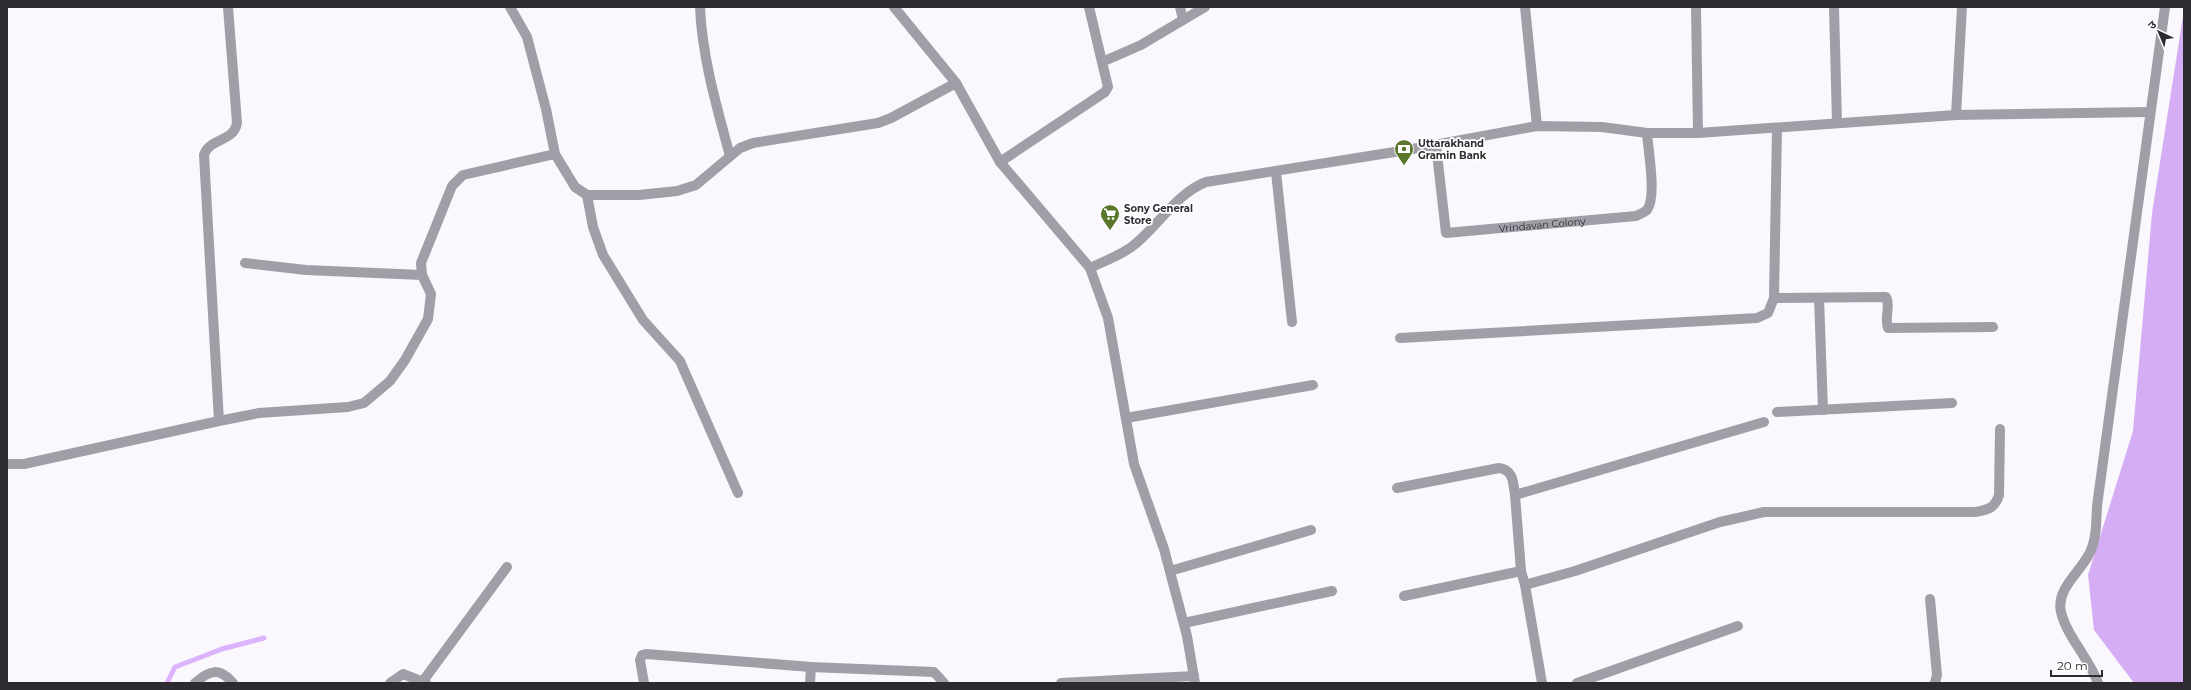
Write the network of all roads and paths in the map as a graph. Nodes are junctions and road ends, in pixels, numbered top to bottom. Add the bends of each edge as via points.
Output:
1 (228, 7) edge
2 (510, 7) edge
3 (700, 7) edge
4 (894, 7) edge
5 (1089, 7) edge
6 (1180, 7) edge
7 (1205, 7) edge
8 (1525, 7) edge
9 (1696, 7) edge
10 (1834, 7) edge
11 (1962, 7) edge
12 (2165, 7) edge
13 (1183, 20) junction
14 (1102, 62) junction
15 (956, 83) junction
16 (2150, 112) junction
17 (1956, 116) junction
18 (1837, 123) junction
19 (1537, 126) junction
20 (1777, 128) junction
21 (1647, 133) junction
22 (1698, 133) junction
23 (1436, 145) junction
24 (555, 154) junction
25 (730, 156) junction
26 (1000, 162) junction
27 (1276, 172) junction
28 (588, 195) junction
29 (245, 263) dead end
30 (1090, 268) junction
31 (422, 275) junction
32 (1774, 298) junction
33 (1819, 298) junction
34 (1292, 322) dead end
35 (1993, 327) dead end
36 (1400, 338) dead end
37 (1313, 385) dead end
38 (1952, 403) dead end
39 (1822, 410) junction
40 (1777, 412) dead end
41 (1126, 418) junction
42 (219, 420) junction
43 (1764, 422) dead end
44 (2000, 429) dead end
45 (7, 464) edge
46 (1397, 488) dead end
47 (738, 493) dead end
48 (1515, 495) junction
49 (1311, 530) dead end
50 (507, 567) dead end
51 (1170, 571) junction
52 (1521, 571) junction
53 (1525, 585) junction
54 (1332, 591) dead end
55 (1404, 596) dead end
56 (1930, 599) dead end
57 (1184, 623) junction
58 (1738, 626) dead end
59 (811, 668) junction
60 (1195, 679) edge
61 (424, 682) edge
62 (195, 683) edge
63 (233, 683) edge
64 (390, 683) edge
65 (644, 683) edge
66 (810, 683) edge
67 (944, 683) edge
68 (1061, 683) edge
69 (1542, 683) edge
70 (1577, 683) edge
71 (1935, 683) edge
72 (2098, 683) edge

1 - 42 street via 237,123 230,136 212,145 204,155
2 - 24 street via 527,36
3 - 25 street via 703,37
4 - 15 street
5 - 14 street
6 - 13 street
7 - 13 street
8 - 19 street
9 - 22 street
10 - 18 street
11 - 17 street
12 - 16 street
13 - 14 street
14 - 26 street via 1107,90
15 - 25 street via 878,123 752,142
15 - 26 street
16 - 17 street
16 - 72 street via 2097,506 2095,539 2088,556 2061,598 2061,612 2067,626 2093,669
17 - 18 street
18 - 20 street
19 - 21 street via 1602,127
19 - 23 street
20 - 22 street
20 - 32 street
21 - 22 street
21 - 23 street, Vrindavan Colony via 1651,193 1650,205 1646,212 1636,216 1446,233
23 - 27 street
24 - 28 street via 576,187
24 - 31 street via 458,178 452,186 421,262
25 - 28 street via 696,185 687,189 639,196
26 - 30 street
27 - 30 street via 1206,182 1196,186 1133,247
27 - 34 street
28 - 47 street via 603,255 643,320 680,361
29 - 31 street via 306,270
30 - 41 street via 1108,318
31 - 42 street via 430,294 428,319 394,376 369,400 348,407 286,410
32 - 33 street
32 - 36 street via 1768,314 1757,318
33 - 35 street via 1886,297 1886,323 1888,328 1892,329
33 - 39 street
37 - 41 street
38 - 39 street
39 - 40 street
41 - 51 street via 1134,464
42 - 45 street via 24,464
43 - 48 street
44 - 53 street via 1999,495 1997,503 1990,509 1975,512 1764,512 1720,522 1575,571
46 - 48 street via 1499,468 1508,470 1511,475
48 - 52 street
49 - 51 street
50 - 61 street
51 - 57 street
52 - 53 street
52 - 55 street
53 - 69 street
54 - 57 street
56 - 71 street via 1937,675
57 - 60 street
58 - 70 street
59 - 65 street via 646,654 642,655 640,660
59 - 66 street
59 - 67 street via 934,672
60 - 68 street
61 - 64 street via 403,674
62 - 63 street via 211,672 218,671

